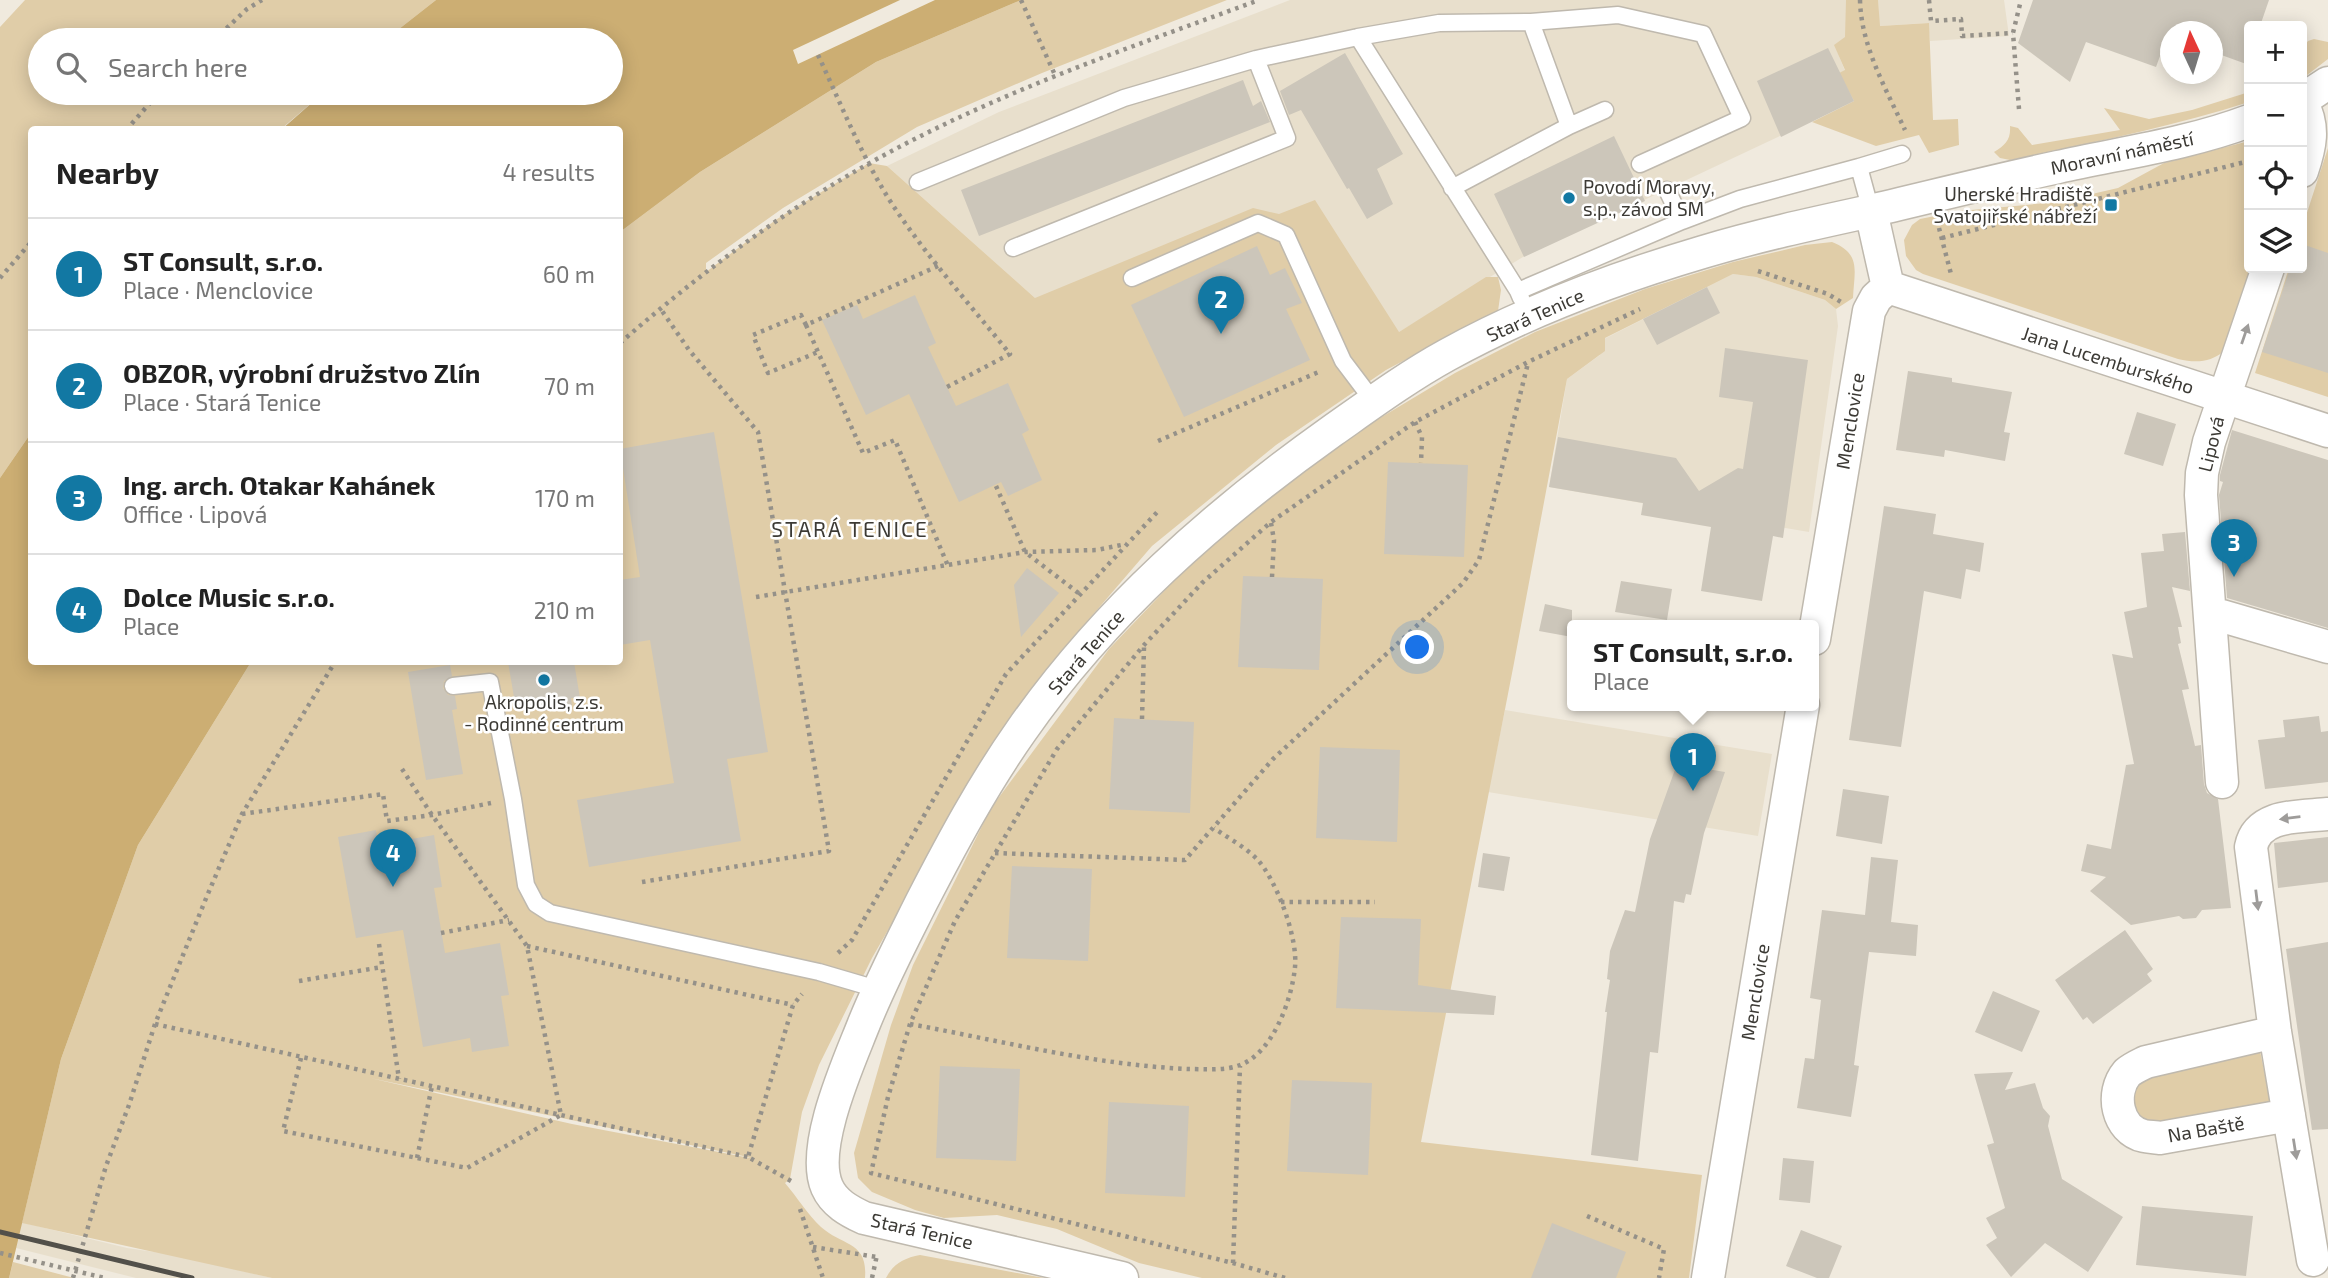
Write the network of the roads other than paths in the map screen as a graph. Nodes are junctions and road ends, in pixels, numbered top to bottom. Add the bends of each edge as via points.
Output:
1 (1531, 22) junction
2 (1358, 37) junction
3 (1256, 59) junction
4 (2328, 83) edge
5 (2307, 98) edge
6 (1605, 110) dead end
7 (2307, 118) edge
8 (2244, 123) edge
9 (1569, 126) junction
10 (1906, 148) road end
11 (2307, 156) edge
12 (1640, 164) dead end
13 (1859, 167) junction
14 (918, 182) dead end
15 (1452, 188) junction
16 (1667, 190) dead end
17 (1871, 211) junction
18 (1682, 220) junction
19 (1013, 248) dead end
20 (2266, 273) edge
21 (1132, 278) dead end
22 (1878, 299) junction
23 (1524, 303) junction
24 (2223, 398) junction
25 (1374, 402) junction
26 (2328, 431) edge
27 (2210, 617) junction
28 (1818, 620) edge
29 (2328, 647) edge
30 (453, 686) dead end
31 (1802, 711) edge
32 (2222, 782) dead end
33 (2328, 814) edge
34 (877, 989) junction
35 (2275, 1032) junction
36 (2289, 1115) junction
37 (2313, 1265) edge
38 (1122, 1278) edge
39 (1708, 1278) edge

1 - 2 lane via 1439,23
1 - 9 lane
1 - 12 lane via 1618,15 1703,34 1742,118
2 - 3 lane
2 - 15 lane
3 - 14 lane via 1124,98
3 - 19 lane via 1287,138
4 - 5 street
6 - 9 lane
7 - 11 street via 2311,132
8 - 17 street, Moravní náměstí
9 - 15 lane
10 - 13 lane
13 - 17 lane
13 - 18 lane
15 - 23 lane
16 - 18 lane
17 - 22 street, Menclovice
17 - 23 street, Stará Tenice via 1788,229 1605,285
18 - 23 lane
24 -> 20 street
21 - 25 lane via 1258,223 1286,234 1343,361
22 - 24 street, Jana Lucemburského via 1958,309
22 - 28 street, Menclovice
23 - 25 street, Stará Tenice
24 - 26 street, Jana Lucemburského
24 - 27 street, Lipová via 2202,474
25 - 34 street, Stará Tenice via 1280,468 1193,539 1112,619 1023,727 988,781
27 - 29 street via 2222,615
27 - 32 street, Lipová
30 - 34 lane via 490,682 526,885 536,904 551,913
31 - 39 street, Menclovice
33 -> 35 street via 2269,822 2253,839
34 - 38 street, Stará Tenice via 824,1143 826,1186 839,1204 884,1224
35 - 36 street
35 - 36 street, Na Baště via 2135,1067 2119,1089 2118,1108 2133,1131 2160,1138
36 -> 37 street

